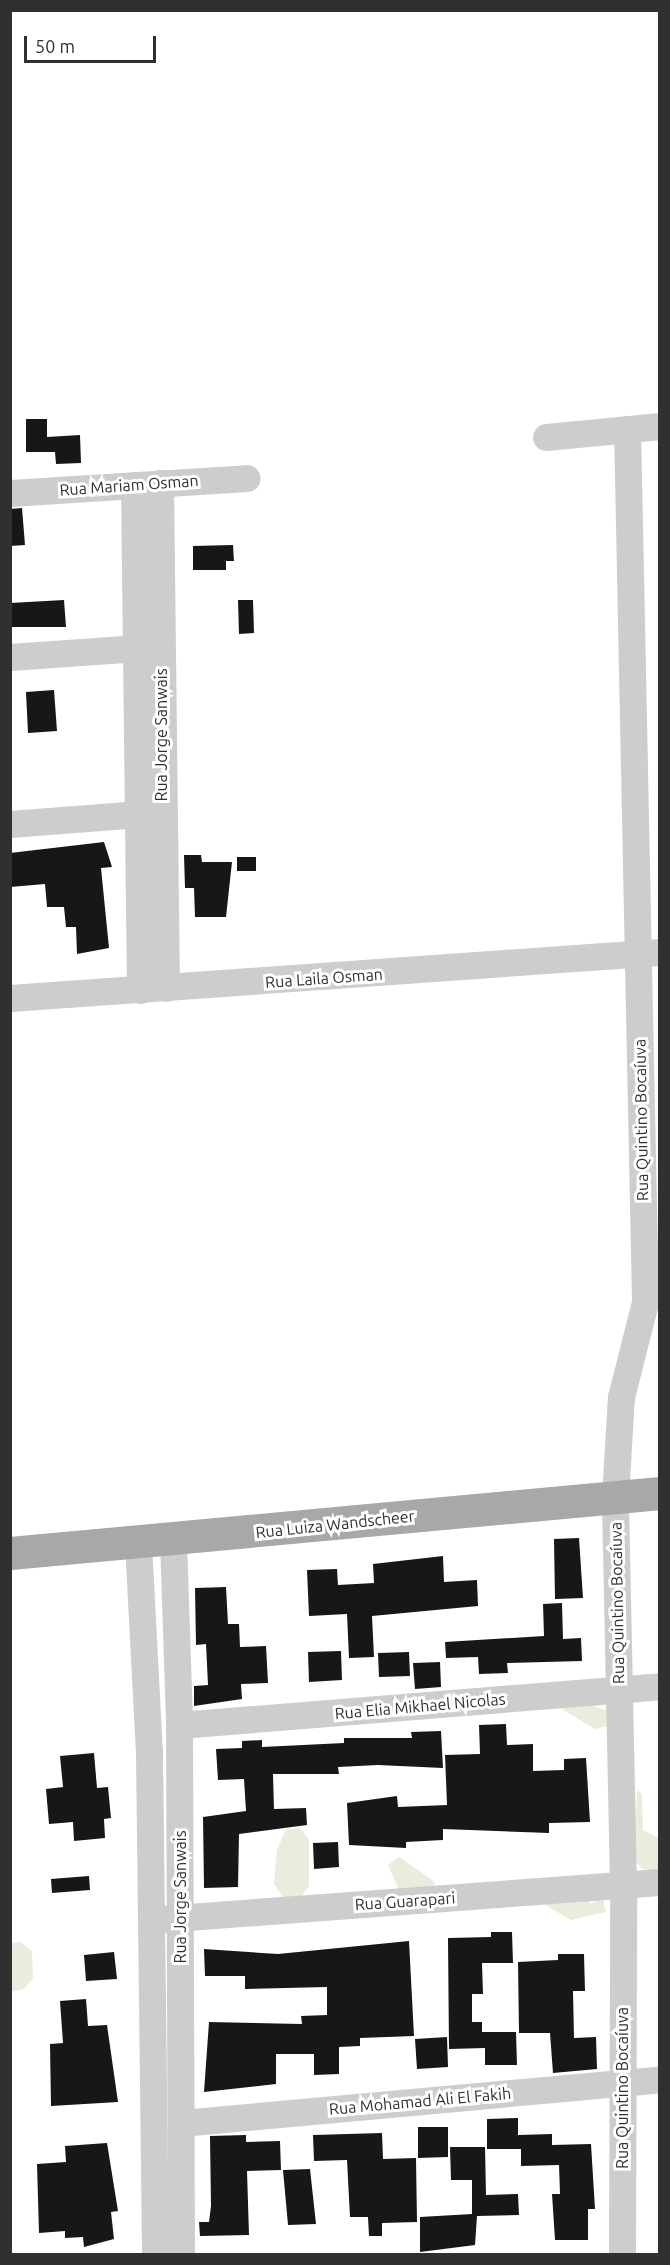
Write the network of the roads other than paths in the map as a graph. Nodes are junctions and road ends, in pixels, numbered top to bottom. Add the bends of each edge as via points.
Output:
1 (660, 426) edge
2 (627, 429) junction
3 (546, 437) dead end
4 (247, 478) dead end
5 (160, 483) junction
6 (134, 485) junction
7 (10, 494) edge
8 (149, 647) junction
9 (10, 657) edge
10 (148, 813) junction
11 (10, 824) edge
12 (648, 953) edge
13 (166, 988) junction
14 (140, 990) junction
15 (10, 998) edge
16 (652, 1301) edge
17 (660, 1493) edge
18 (615, 1497) junction
19 (173, 1540) junction
20 (138, 1543) junction
21 (10, 1553) edge
22 (660, 1686) edge
23 (618, 1690) junction
24 (180, 1725) junction
25 (660, 1882) edge
26 (623, 1885) junction
27 (179, 1918) junction
28 (150, 1919) junction
29 (660, 2079) edge
30 (622, 2083) junction
31 (181, 2123) junction
32 (155, 2254) edge
33 (181, 2254) edge
34 (622, 2254) edge

1 - 2 street
2 - 3 street
2 - 12 street, Rua Quintino Bocaíuva
4 - 5 street, Rua Mariam Osman
5 - 6 street, Rua Mariam Osman
5 - 8 street, Rua Jorge Sanwais
6 - 7 street, Rua Mariam Osman
6 - 8 street, Rua Jorge Sanwais
8 - 9 street
8 - 10 street, Rua Jorge Sanwais
10 - 11 street
10 - 13 street, Rua Jorge Sanwais
10 - 14 street, Rua Jorge Sanwais
12 - 13 street, Rua Laila Osman
12 - 16 street, Rua Quintino Bocaíuva
13 - 14 street, Rua Laila Osman
14 - 15 street, Rua Laila Osman
16 - 18 street, Rua Quintino Bocaíuva via 621,1397
17 - 18 main road, Rua Luiza Wandscheer
18 - 19 main road, Rua Luiza Wandscheer
18 - 23 street, Rua Quintino Bocaíuva
19 - 20 main road, Rua Luiza Wandscheer
19 - 24 street, Rua Jorge Sanwais
20 - 21 main road, Rua Luiza Wandscheer
20 - 28 street, Rua Jorge Sanwais via 150,1753
22 - 23 street, Rua Elia Mikhael Nicolas
23 - 24 street, Rua Elia Mikhael Nicolas
23 - 26 street, Rua Quintino Bocaíuva
24 - 27 street, Rua Jorge Sanwais
25 - 26 street, Rua Guarapari
26 - 27 street, Rua Guarapari
26 - 30 street, Rua Quintino Bocaíuva
27 - 28 street, Rua Guarapari
27 - 31 street, Rua Jorge Sanwais
28 - 32 street, Rua Jorge Sanwais
29 - 30 street, Rua Mohamad Ali El Fakih
30 - 31 street, Rua Mohamad Ali El Fakih
30 - 34 street, Rua Quintino Bocaíuva
31 - 33 street, Rua Jorge Sanwais

